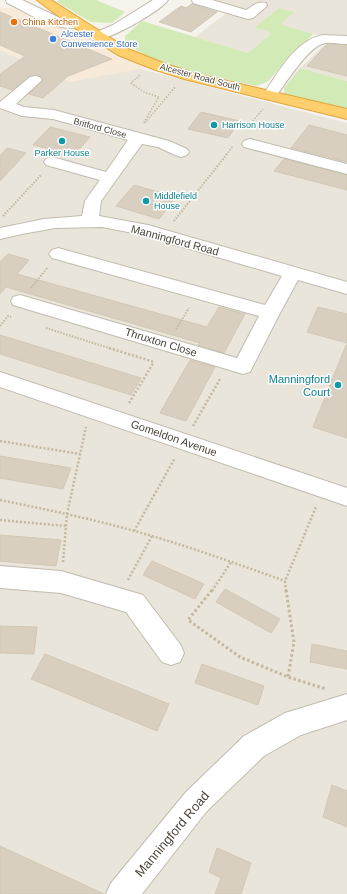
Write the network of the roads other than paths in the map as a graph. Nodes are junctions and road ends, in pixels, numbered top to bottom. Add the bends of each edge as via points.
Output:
1 (12, 0) edge
2 (43, 0) edge
3 (162, 0) edge
4 (198, 0) edge
5 (261, 6) dead end
6 (78, 24) junction
7 (97, 36) junction
8 (347, 40) edge
9 (35, 80) dead end
10 (270, 95) junction
11 (347, 114) edge
12 (138, 138) junction
13 (244, 139) road end
14 (181, 152) dead end
15 (52, 162) road end
16 (347, 169) edge
17 (110, 178) junction
18 (90, 221) junction
19 (0, 234) edge
20 (58, 254) road end
21 (293, 273) junction
22 (347, 288) edge
23 (18, 310) road end
24 (270, 313) junction
25 (0, 379) edge
26 (347, 496) edge
27 (0, 578) edge
28 (171, 653) dead end
29 (340, 699) edge
30 (124, 893) edge

1 - 6 street via 57,22
2 - 6 highway, Alcester Road South
3 - 7 street via 118,28
4 - 5 street via 248,15
6 - 7 highway, Alcester Road South
7 - 10 highway, Alcester Road South via 123,52 158,66 188,76
8 - 10 street via 324,39 311,44
9 - 12 street, Britford Close via 5,105 22,111 54,115
10 - 11 highway, Alcester Road South
12 - 14 street
12 - 17 street, Britford Close
13 - 16 street
15 - 17 street
17 - 18 street, Britford Close via 93,201
18 - 19 street, Manningford Road via 53,223 19,228
18 - 21 street, Manningford Road via 115,224 162,236
20 - 24 street
21 - 22 street, Manningford Road
21 - 24 street, Thruxton Close
23 - 24 street, Thruxton Close via 165,344 243,367
25 - 26 street, Gomeldon Avenue
27 - 28 street via 61,582 134,603
29 - 30 street, Manningford Road via 254,746 196,802

